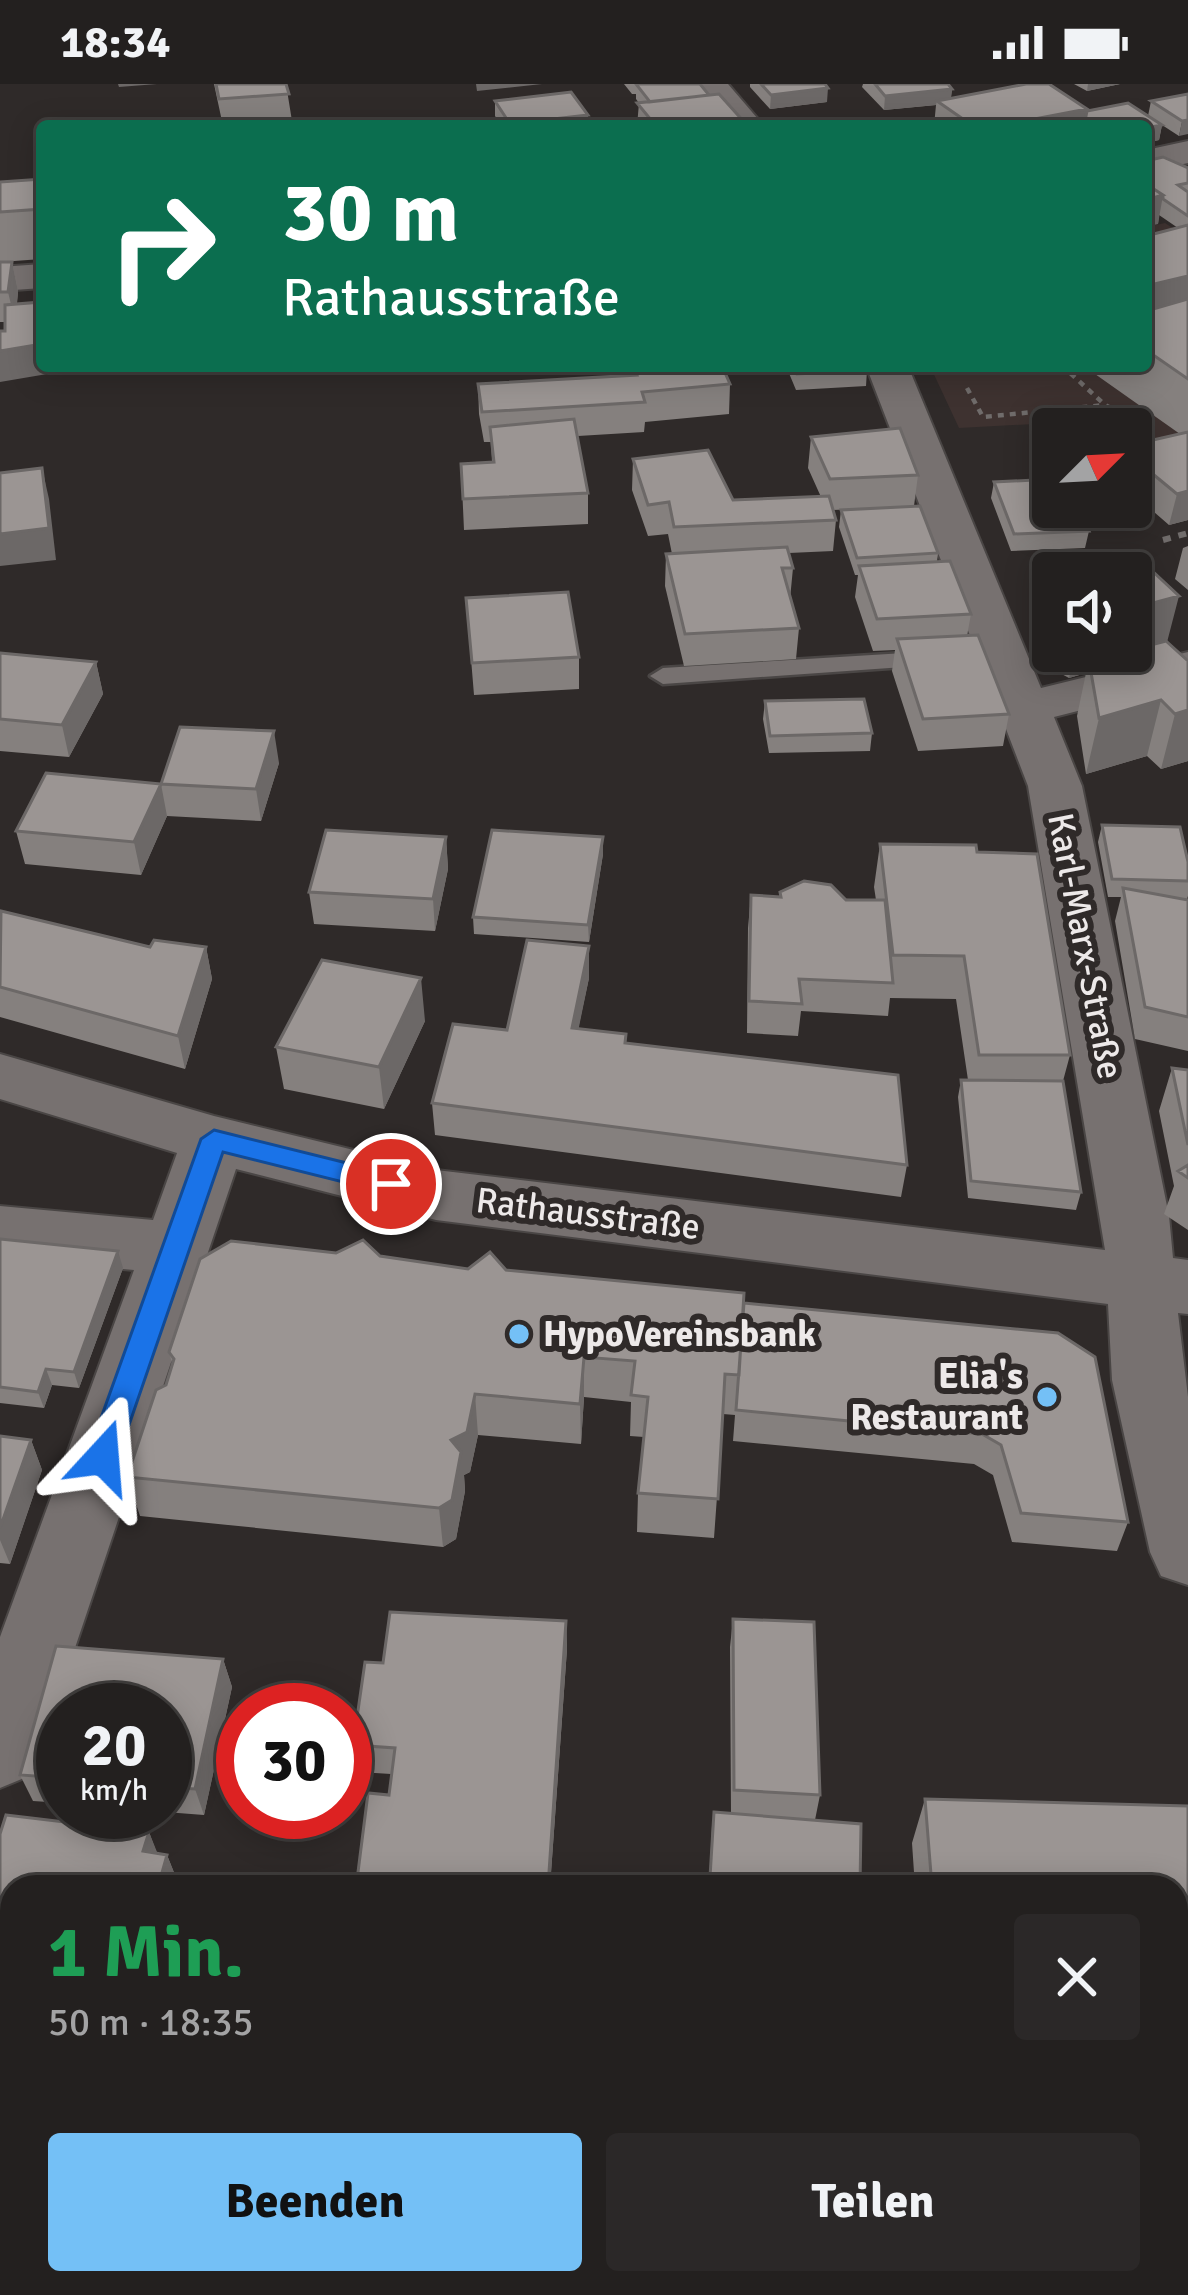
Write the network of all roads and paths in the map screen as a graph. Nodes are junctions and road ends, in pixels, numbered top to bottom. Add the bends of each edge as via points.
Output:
1 (710, 84) edge
2 (741, 120) edge
3 (1188, 152) edge
4 (1152, 159) edge
5 (36, 276) edge
6 (0, 279) edge
7 (889, 372) edge
8 (1069, 372) edge
9 (964, 383) dead end
10 (1105, 405) junction
11 (1156, 433) dead end
12 (1188, 533) edge
13 (1163, 540) dead end
14 (982, 656) junction
15 (1188, 667) edge
16 (663, 676) dead end
17 (1025, 705) junction
18 (0, 1076) edge
19 (214, 1139) junction
20 (0, 1232) edge
21 (176, 1248) junction
22 (1164, 1285) edge
23 (1188, 1552) edge
24 (0, 1749) edge

1 - 2 street
3 - 4 street
5 - 6 street
7 - 14 street, Karl-Marx-Straße
8 - 10 path
9 - 10 path via 983,417
10 - 11 path
12 - 13 path
14 - 16 lane
14 - 17 street, Karl-Marx-Straße
15 - 17 street
17 - 22 street, Karl-Marx-Straße via 1059,808 1136,1216
18 - 19 street, Rathausstraße
19 - 21 street
19 - 22 street, Rathausstraße via 436,1195
20 - 21 street
21 - 24 street
22 - 23 street, Karl-Marx-Straße via 1148,1380

